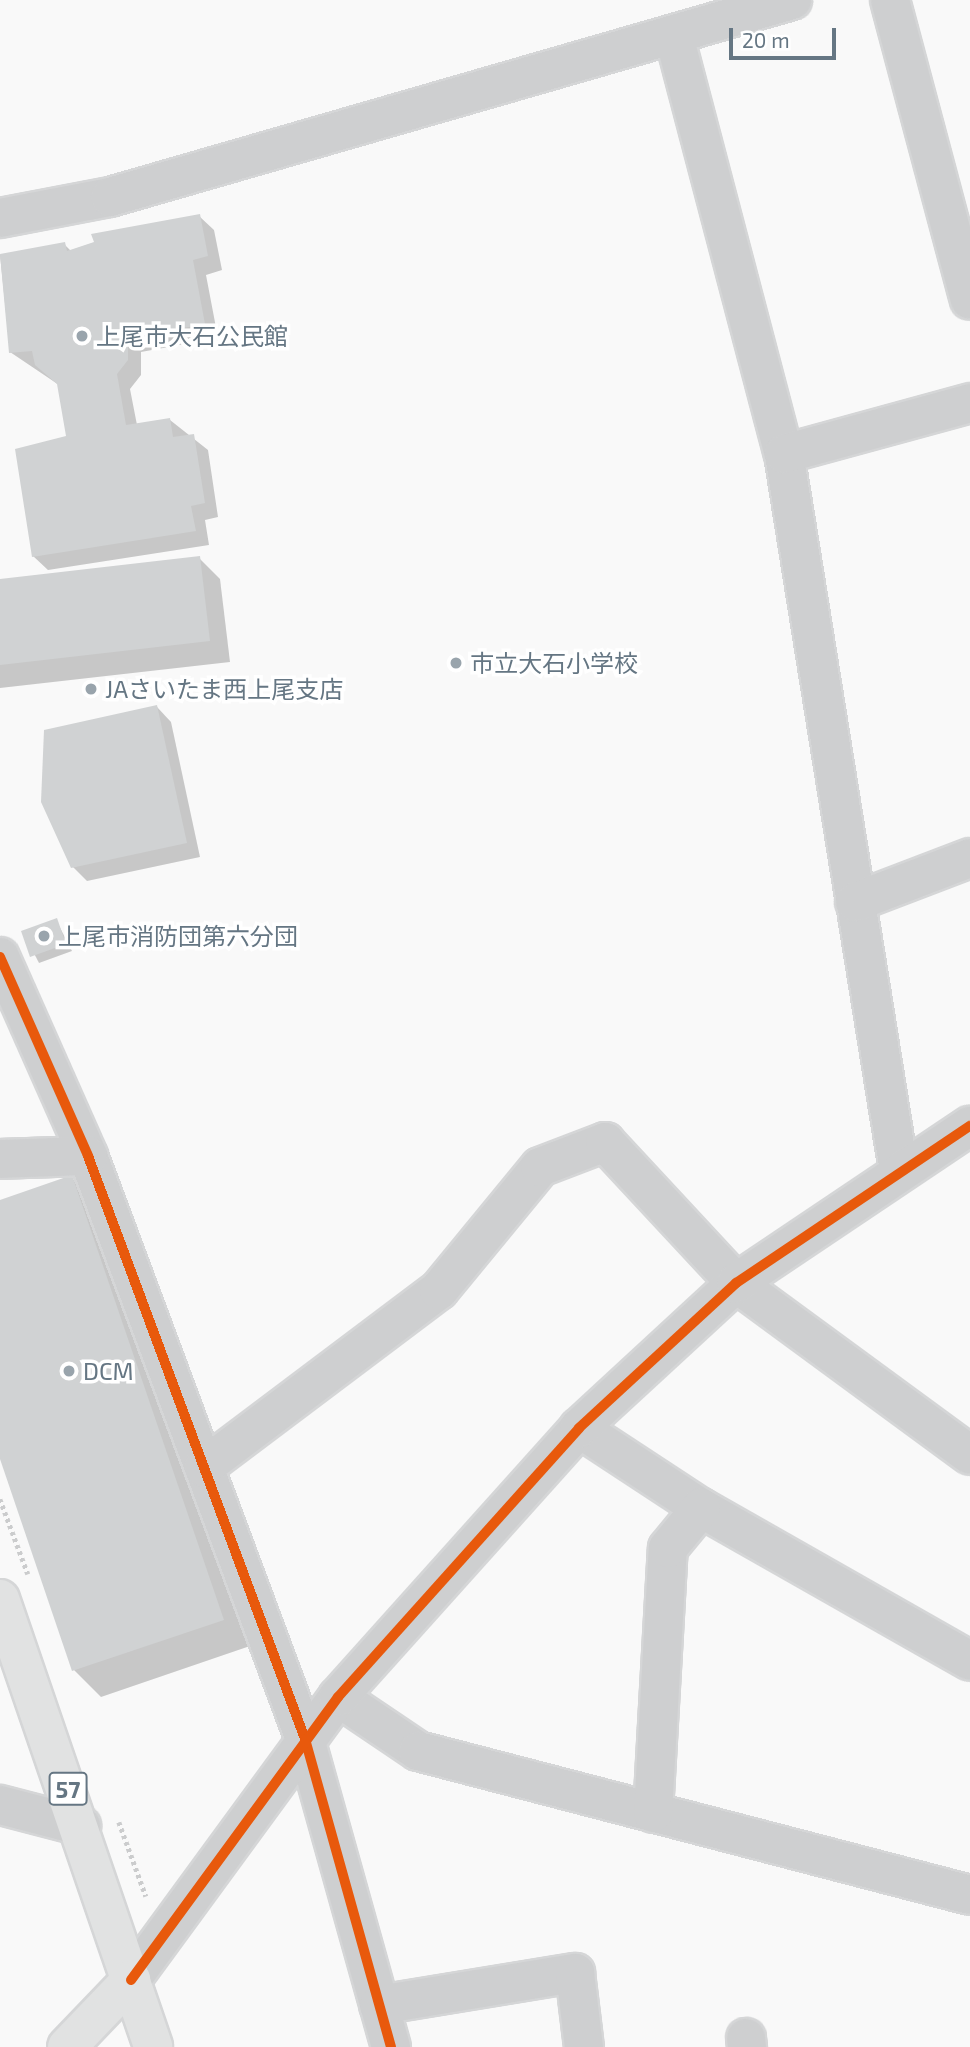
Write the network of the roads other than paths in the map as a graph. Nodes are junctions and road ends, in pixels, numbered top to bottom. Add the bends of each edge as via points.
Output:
1 (792, 0) edge
2 (890, 0) edge
3 (674, 36) junction
4 (0, 218) edge
5 (970, 300) edge
6 (970, 403) edge
7 (784, 454) junction
8 (970, 858) edge
9 (855, 902) junction
10 (0, 957) edge
11 (970, 1126) edge
12 (88, 1156) junction
13 (0, 1159) edge
14 (899, 1170) junction
15 (736, 1283) junction
16 (579, 1428) junction
17 (968, 1446) edge
18 (204, 1467) junction
19 (701, 1507) junction
20 (17, 1594) edge
21 (970, 1661) edge
22 (338, 1697) junction
23 (305, 1740) junction
24 (0, 1805) edge
25 (653, 1813) junction
26 (81, 1826) junction
27 (970, 1895) edge
28 (131, 1980) junction
29 (379, 2004) junction
30 (67, 2047) edge
31 (153, 2047) edge
32 (391, 2047) edge
33 (584, 2047) edge

1 - 3 street
2 - 5 street
3 - 4 street via 110,197
3 - 7 street
6 - 7 street
7 - 9 street
8 - 9 street
9 - 14 street
10 - 12 street
11 - 14 street
12 - 13 street
12 - 18 street
14 - 15 street
15 - 16 street
15 - 17 street
15 - 18 street via 606,1142 540,1167 439,1290
16 - 19 street
16 - 22 street
18 - 23 street
19 - 21 street
19 - 25 street via 668,1548
20 - 26 main road, 57
22 - 23 street
22 - 25 street via 418,1751
23 - 28 street
23 - 29 street
24 - 26 street
25 - 27 street
26 - 28 main road, 57
28 - 30 main road
28 - 31 main road
29 - 32 street
29 - 33 street via 575,1973

